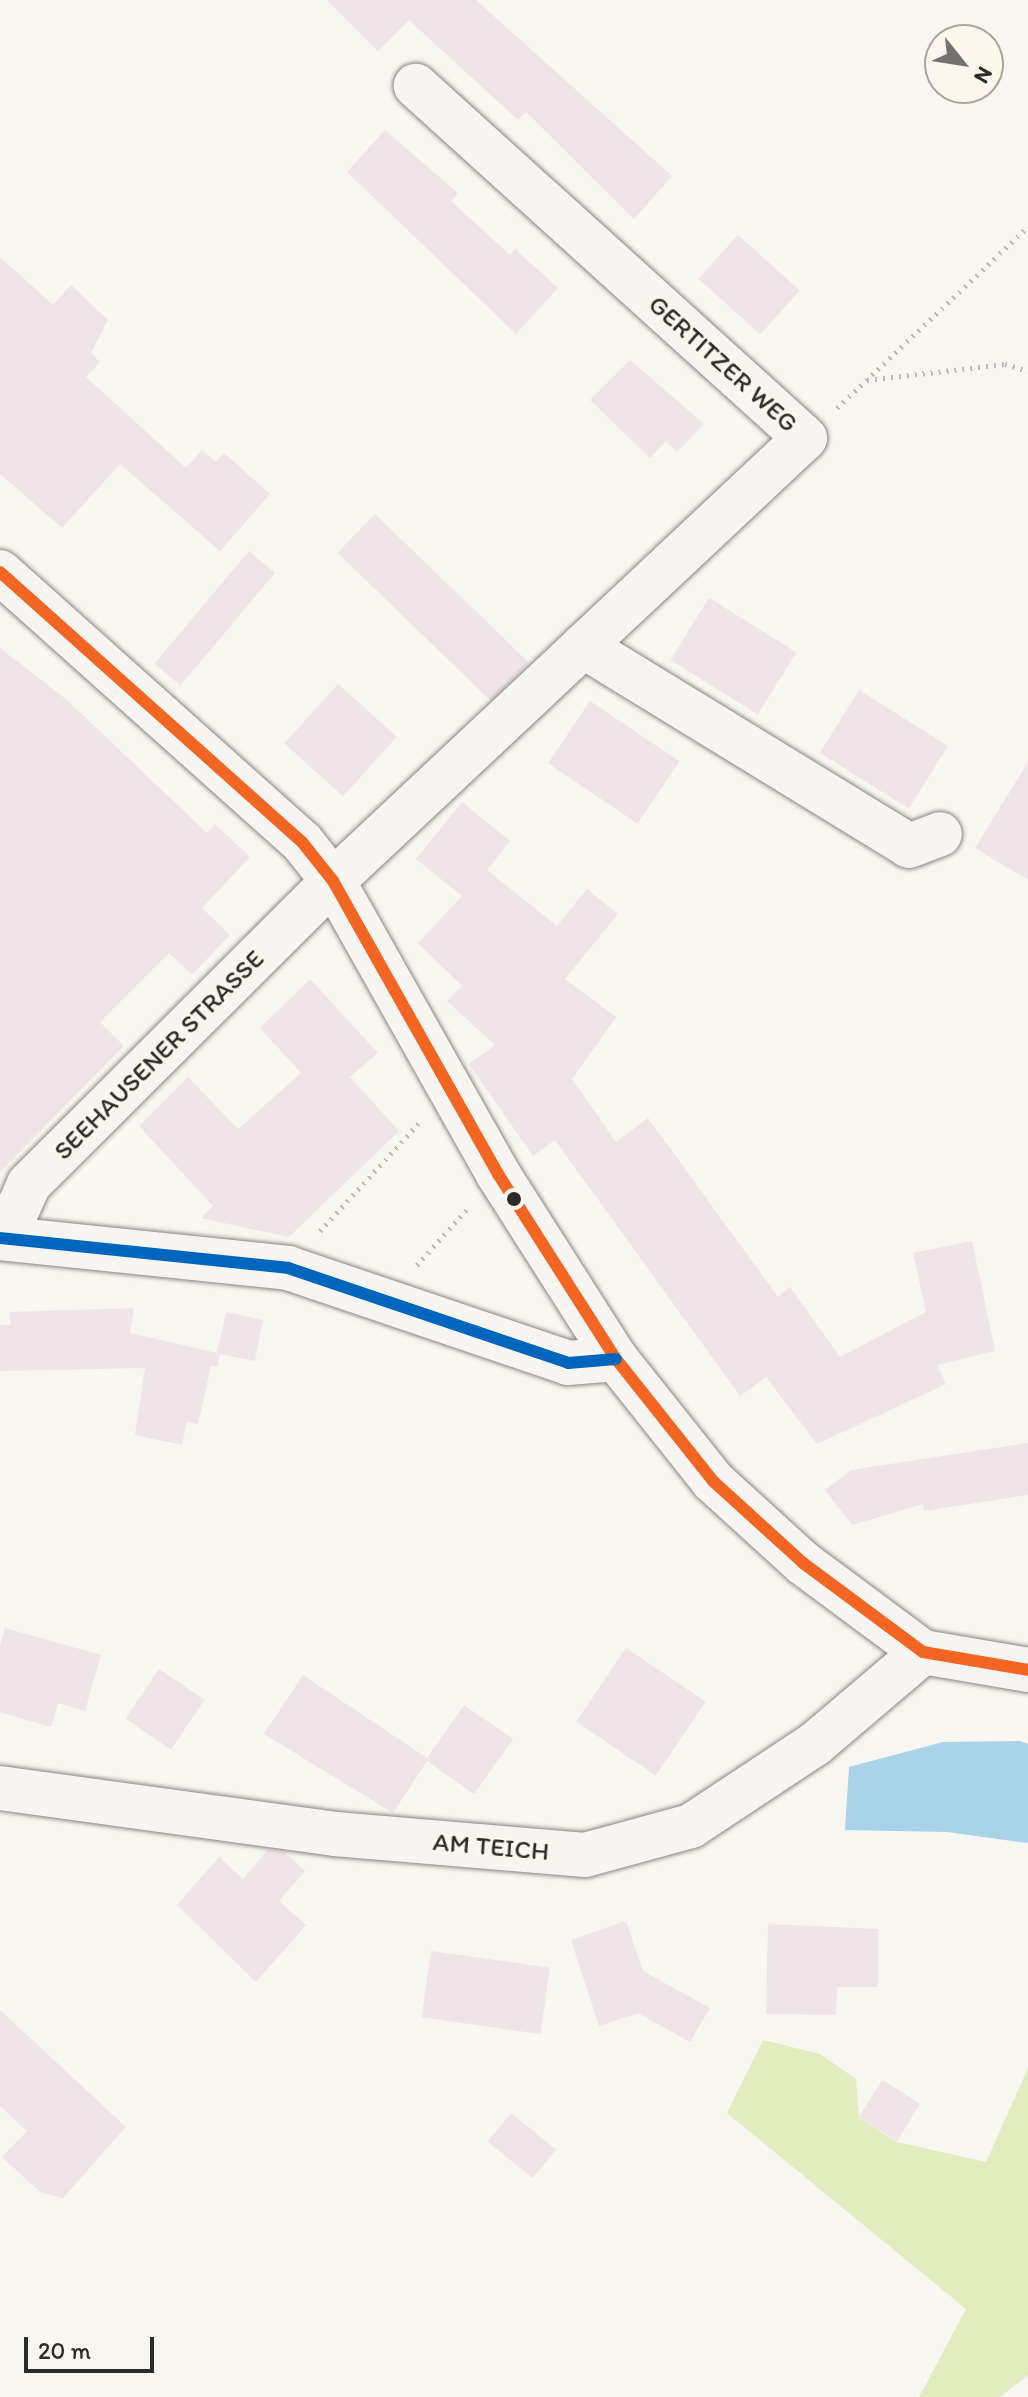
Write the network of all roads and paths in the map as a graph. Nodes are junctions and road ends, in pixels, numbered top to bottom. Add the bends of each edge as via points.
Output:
1 (416, 86) dead end
2 (1028, 227) edge
3 (1028, 371) edge
4 (866, 380) junction
5 (805, 438) junction
6 (0, 572) edge
7 (583, 646) junction
8 (940, 834) dead end
9 (333, 881) junction
10 (449, 1090) junction
11 (498, 1174) junction
12 (2, 1237) edge
13 (288, 1268) junction
14 (384, 1301) junction
15 (616, 1359) junction
16 (923, 1652) junction
17 (1026, 1672) edge
18 (0, 1788) edge

1 - 5 street, GERTITZER WEG
2 - 4 path
3 - 4 path via 1005,364
4 - 5 path
5 - 7 street, GERTITZER WEG
6 - 9 street via 302,842
7 - 8 street via 909,846
7 - 9 street, GERTITZER WEG
9 - 10 street
9 - 12 street, SEEHAUSENER STRASSE via 29,1184
10 - 11 street
10 - 13 path
11 - 14 path
11 - 15 street
12 - 13 street
13 - 14 street
14 - 15 street via 568,1363
15 - 16 street via 713,1481 803,1563
16 - 17 street
16 - 18 street, AM TEICH via 815,1744 691,1826 585,1855 335,1834

